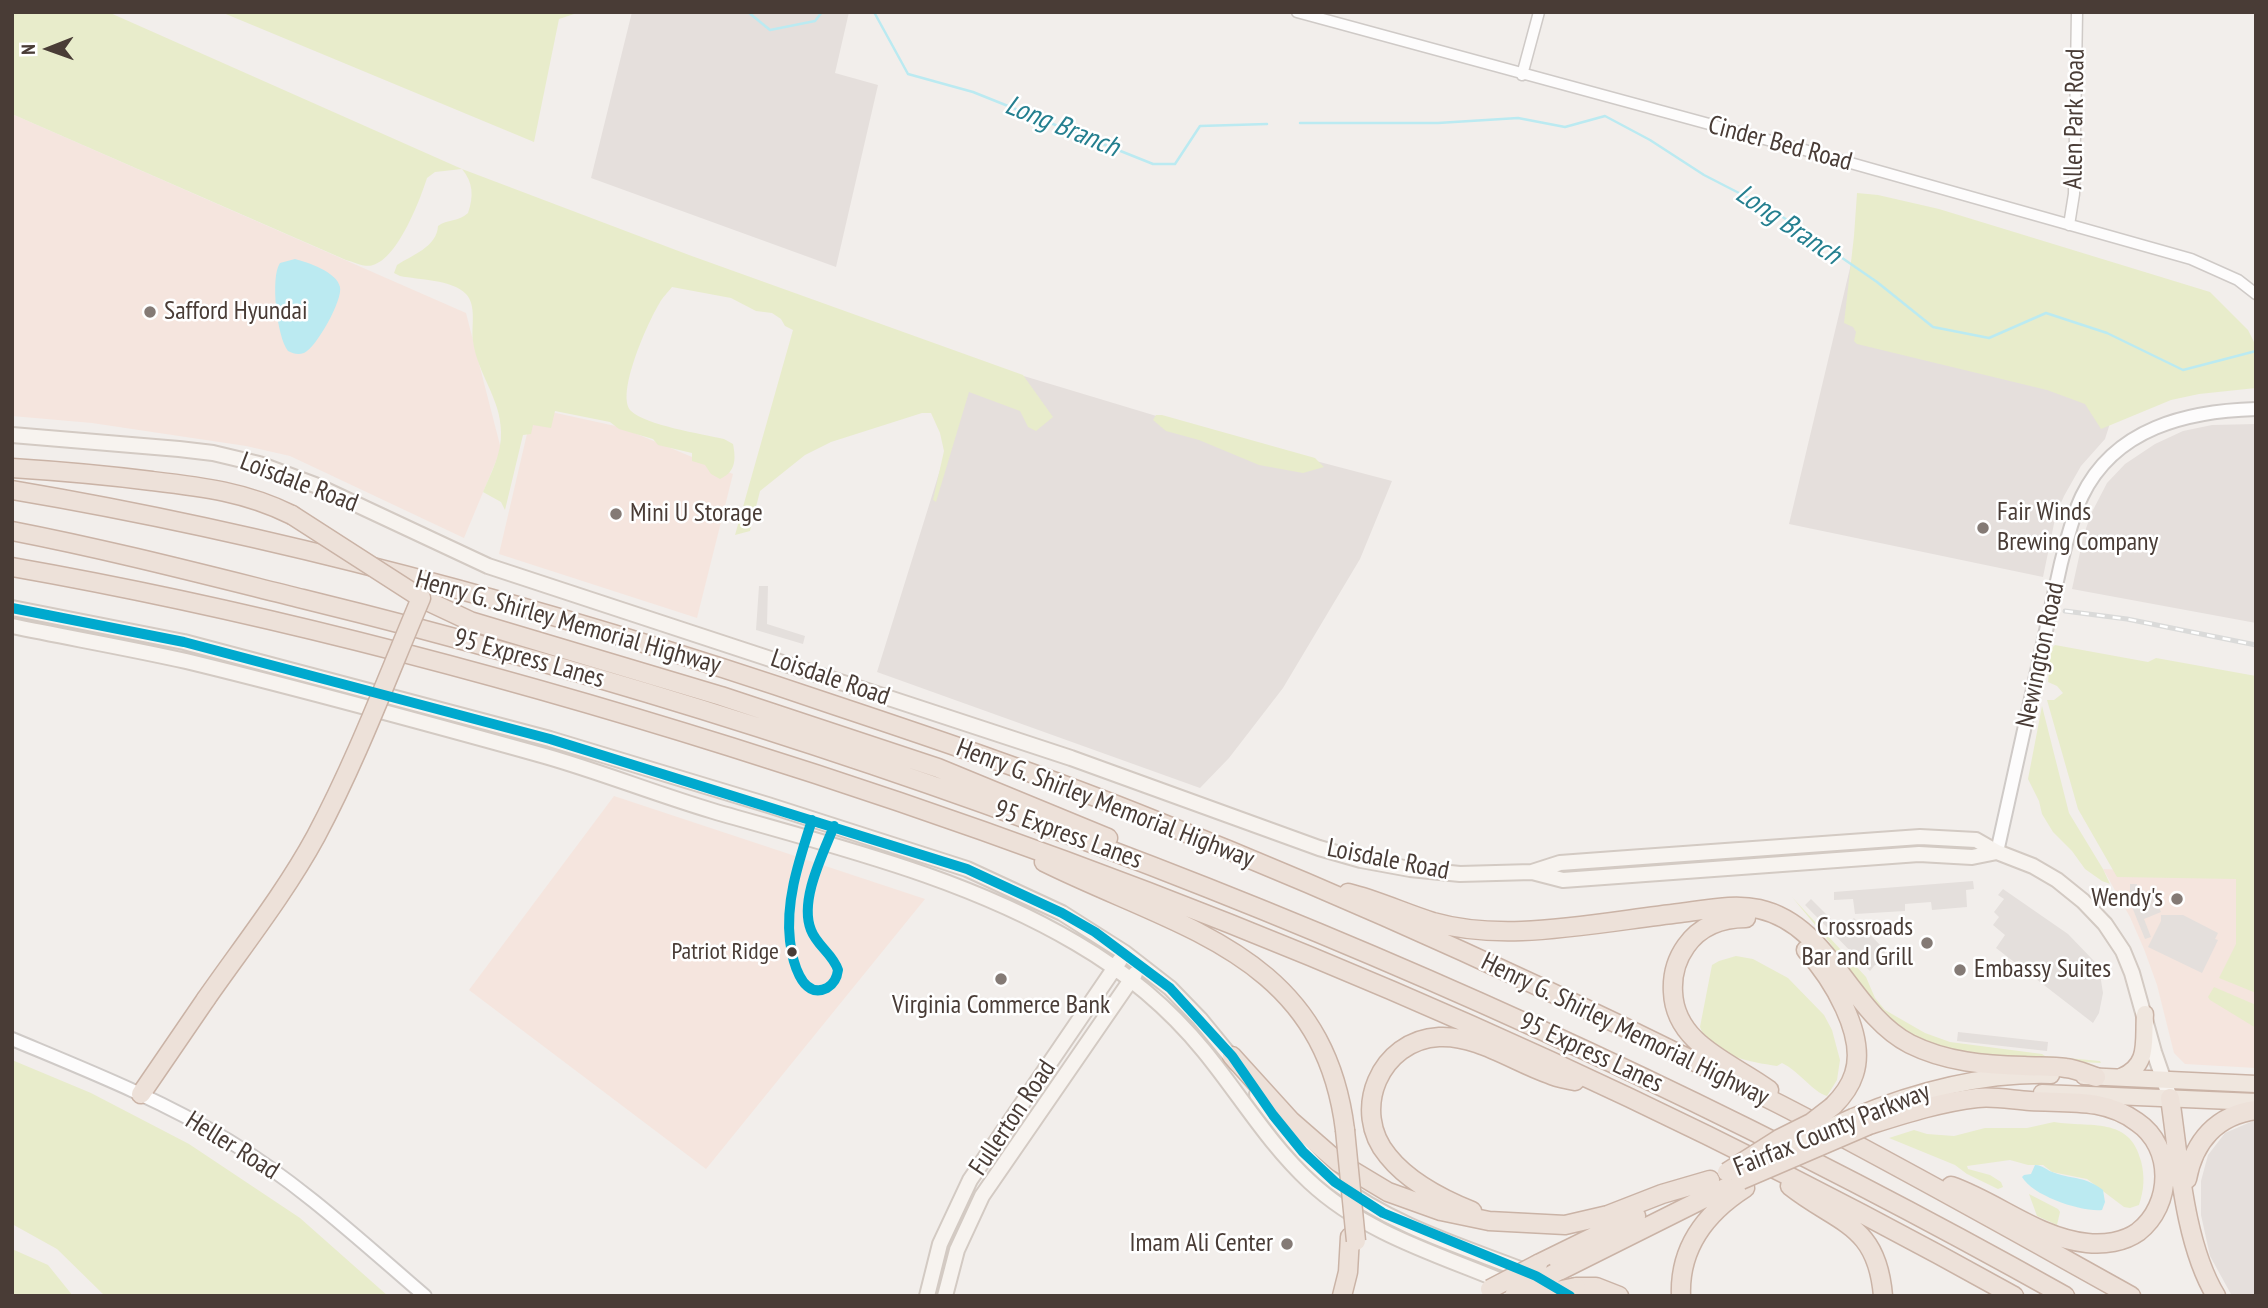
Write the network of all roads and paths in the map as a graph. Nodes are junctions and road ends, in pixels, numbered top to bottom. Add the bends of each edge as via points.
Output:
1 (1297, 12) edge
2 (1539, 12) edge
3 (2077, 12) edge
4 (1522, 75) junction
5 (2069, 225) junction
6 (2256, 294) edge
7 (2256, 410) edge
8 (12, 435) edge
9 (12, 468) edge
10 (12, 490) edge
11 (12, 531) edge
12 (12, 567) edge
13 (421, 598) junction
14 (12, 608) edge
15 (12, 626) edge
16 (962, 822) junction
17 (1997, 852) junction
18 (1300, 881) junction
19 (1219, 891) junction
20 (1125, 953) junction
21 (1141, 965) junction
22 (1115, 968) junction
23 (1131, 979) junction
24 (2145, 1014) junction
25 (12, 1039) edge
26 (1232, 1056) junction
27 (2096, 1077) junction
28 (2119, 1078) junction
29 (2164, 1080) junction
30 (2256, 1084) edge
31 (1616, 1091) junction
32 (141, 1094) junction
33 (1980, 1097) junction
34 (2170, 1098) junction
35 (2256, 1102) edge
36 (2256, 1110) edge
37 (1806, 1118) junction
38 (1861, 1121) junction
39 (1760, 1162) junction
40 (1910, 1172) junction
41 (1740, 1179) junction
42 (1710, 1180) junction
43 (2186, 1203) junction
44 (1509, 1223) junction
45 (1353, 1239) junction
46 (1537, 1270) junction
47 (1515, 1291) edge
48 (1573, 1291) edge
49 (1484, 1292) edge
50 (425, 1296) edge
51 (927, 1296) edge
52 (945, 1296) edge
53 (1342, 1296) edge
54 (1352, 1296) edge
55 (1534, 1296) edge
56 (1619, 1296) edge
57 (1681, 1296) edge
58 (1883, 1296) edge
59 (2014, 1296) edge
60 (2065, 1296) edge
61 (2131, 1296) edge
62 (2216, 1296) edge

1 - 4 street, Cinder Bed Road
2 - 4 street
3 - 5 street, Allen Park Road via 2074,194
4 - 5 street, Cinder Bed Road
5 - 6 street, Cinder Bed Road via 2206,265
7 - 17 street, Newington Road via 2192,415 2147,432 2118,451 2088,485 2061,563
8 - 17 main road, Loisdale Road via 190,450 259,464 315,485 488,566 1071,758 1361,860 1436,872 1532,872 1560,863 1920,838 1976,841
9 - 13 highway, bridge via 89,473 250,497 292,515
10 - 18 highway, Henry G. Shirley Memorial Highway via 144,514 354,562 688,656 1059,784
11 - 19 highway, 95 Express Lanes via 528,657 894,772
12 - 16 highway via 209,605 459,666 820,773
13 - 19 highway via 470,621 721,696 939,768 1083,826
13 - 32 highway, bridge via 359,749 314,839
14 - 20 main road via 260,661 670,774 967,869 1062,913
15 - 22 main road via 181,660 547,757 919,871 1025,915
16 - 31 highway via 1285,945
16 - 45 highway, bridge via 1092,886 1189,927 1263,972 1302,1012 1323,1045 1336,1081 1345,1130
17 - 24 main road, Loisdale Road via 2046,873 2098,916 2123,951
18 - 27 highway via 1369,898 1434,922 1485,930 1534,930 1725,907 1760,909 1803,932 1883,1025 1910,1043 1962,1061 2067,1068
18 - 37 highway, Henry G. Shirley Memorial Highway via 1588,1010
19 - 60 highway, 95 Express Lanes via 1471,997 1703,1105
20 - 21 main road
20 - 22 main road, Fullerton Road
21 - 23 main road, Fullerton Road
21 - 26 main road via 1191,1009
22 - 23 main road
22 - 51 main road, Fullerton Road via 970,1180 940,1244
23 - 47 main road via 1194,1039 1273,1144 1336,1204 1407,1245
23 - 52 main road, Fullerton Road via 982,1196 957,1250
24 - 28 highway via 2141,1061
24 - 29 main road, Loisdale Road
25 - 32 street, Heller Road
26 - 44 highway via 1290,1121 1351,1172 1414,1203
26 - 46 main road via 1303,1152 1335,1182 1383,1213
27 - 28 highway, Fairfax County Parkway
27 - 38 highway, Fairfax County Parkway via 1974,1080 1907,1097
28 - 29 highway, Fairfax County Parkway
29 - 30 highway, Fairfax County Parkway
29 - 34 main road, Loisdale Road
31 - 39 highway
31 - 44 highway via 1550,1075 1491,1049 1446,1037 1417,1041 1388,1061 1376,1082 1371,1106 1375,1132 1388,1156 1444,1197
32 - 50 street, Heller Road via 266,1165
33 - 34 highway, Fairfax County Parkway via 2049,1093
33 - 38 highway, Fairfax County Parkway
33 - 40 highway via 2089,1103 2136,1121 2155,1140 2165,1172 2161,1198 2149,1221 2120,1241 2077,1242 2045,1231 1975,1194
34 - 35 highway, Fairfax County Parkway
34 - 43 highway
36 - 43 highway via 2224,1119 2200,1142 2189,1168
37 - 40 highway, Henry G. Shirley Memorial Highway
37 - 41 highway, bridge via 1705,1049 1681,1021 1672,988 1677,963 1690,940 1712,924 1747,918 1774,926 1801,945 1825,974 1850,1022 1857,1059 1851,1083 1833,1106 1811,1124 1779,1139
38 - 41 highway, Fairfax County Parkway, bridge
38 - 41 highway, Fairfax County Parkway, bridge
39 - 58 highway via 1810,1202 1855,1228 1873,1254
39 - 59 highway
40 - 61 highway, Henry G. Shirley Memorial Highway
41 - 42 highway, Fairfax County Parkway
41 - 47 highway, Fairfax County Parkway, bridge
41 - 57 highway via 1697,1233 1684,1262
42 - 44 highway via 1584,1222
42 - 46 highway, Fairfax County Parkway
43 - 62 highway via 2198,1255
45 - 53 highway
45 - 54 highway
46 - 48 main road
46 - 49 highway, Fairfax County Parkway, bridge
47 - 55 main road
48 - 55 highway, bridge
48 - 56 highway via 1596,1287

